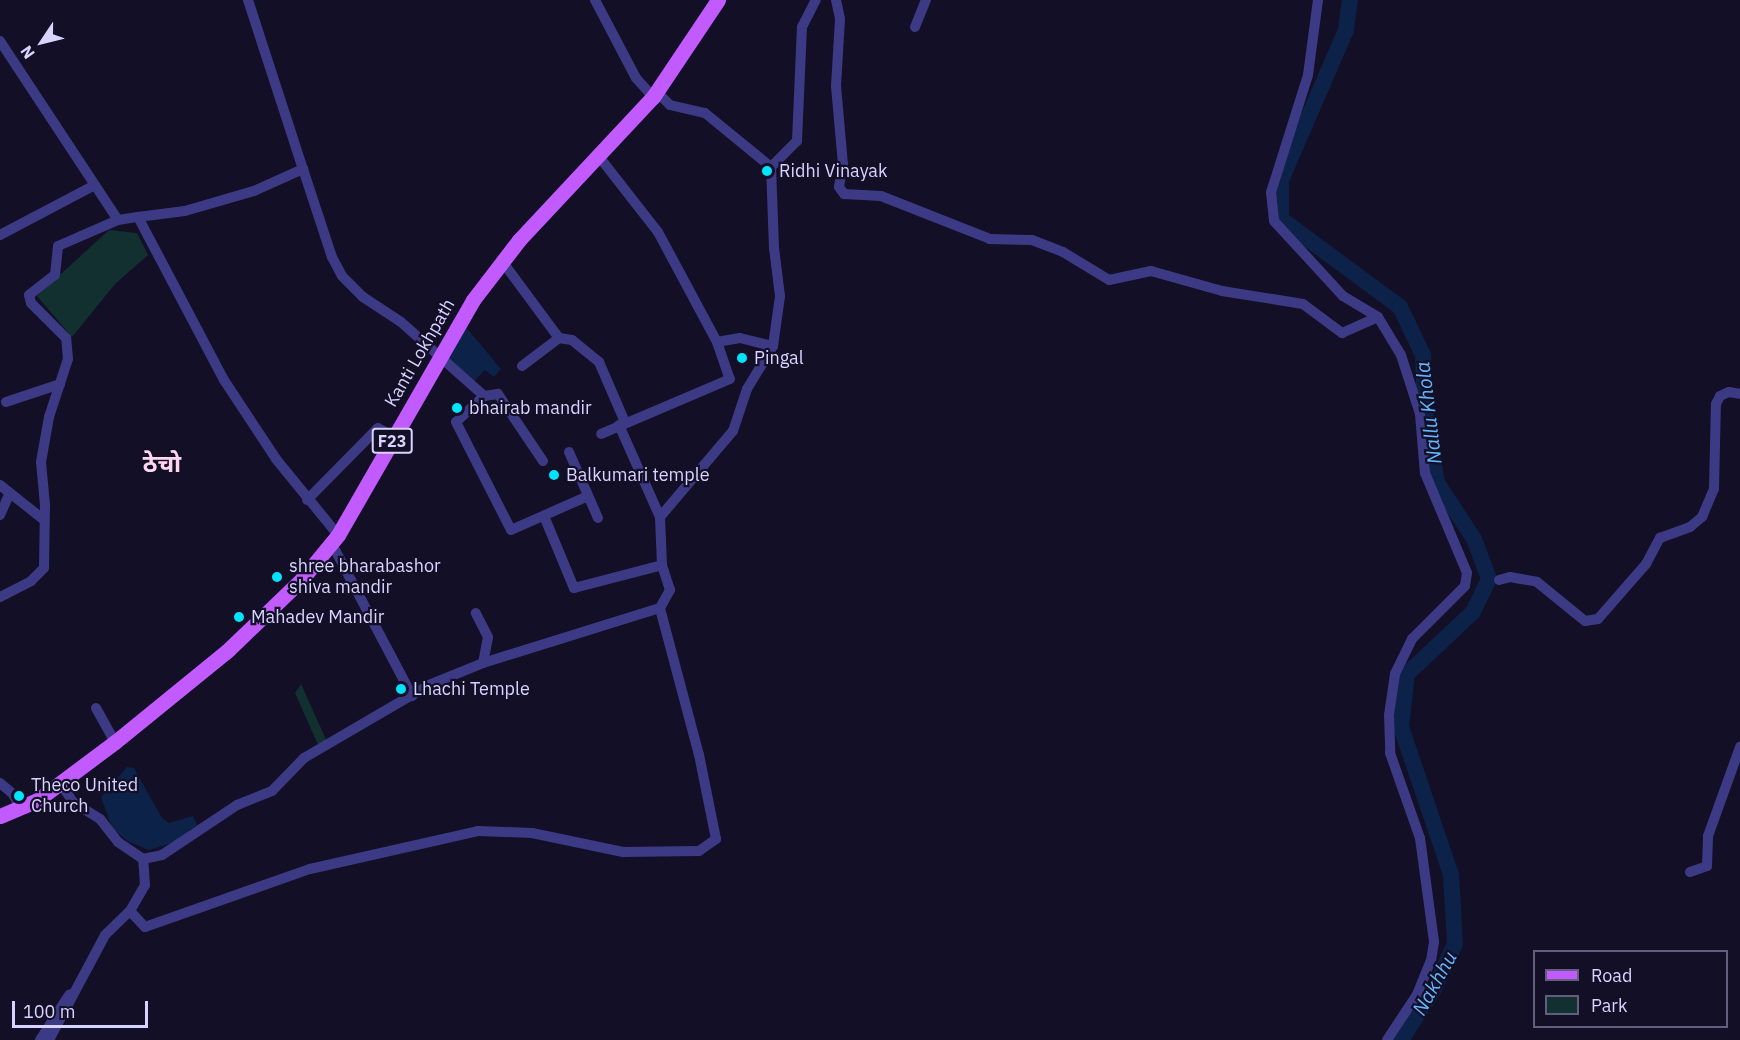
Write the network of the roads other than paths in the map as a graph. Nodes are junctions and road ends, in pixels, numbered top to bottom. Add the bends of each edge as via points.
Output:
1 (248, 0) edge
2 (595, 0) edge
3 (718, 0) edge
4 (816, 0) edge
5 (926, 0) edge
6 (1318, 0) edge
7 (838, 1) edge
8 (915, 27) dead end
9 (0, 41) edge
10 (655, 94) junction
11 (597, 154) junction
12 (771, 166) junction
13 (303, 169) junction
14 (95, 185) junction
15 (138, 217) junction
16 (118, 220) junction
17 (0, 235) edge
18 (502, 261) junction
19 (1378, 316) junction
20 (559, 338) junction
21 (717, 342) junction
22 (773, 346) junction
23 (441, 356) junction
24 (522, 366) dead end
25 (60, 384) junction
26 (1740, 394) edge
27 (488, 395) junction
28 (6, 402) dead end
29 (622, 423) junction
30 (600, 434) dead end
31 (394, 436) junction
32 (569, 452) dead end
33 (543, 461) dead end
34 (0, 485) edge
35 (10, 493) junction
36 (588, 496) junction
37 (307, 500) junction
38 (0, 515) edge
39 (544, 516) junction
40 (598, 518) dead end
41 (660, 518) junction
42 (44, 520) junction
43 (334, 539) junction
44 (662, 565) junction
45 (1499, 580) dead end
46 (0, 597) edge
47 (660, 608) junction
48 (476, 613) dead end
49 (483, 663) junction
50 (412, 696) junction
51 (96, 708) dead end
52 (115, 742) junction
53 (1740, 747) edge
54 (0, 783) edge
55 (60, 783) junction
56 (20, 808) junction
57 (0, 816) edge
58 (143, 859) junction
59 (1690, 872) dead end
60 (130, 910) junction
61 (76, 985) junction
62 (40, 1040) edge
63 (49, 1040) edge
64 (1387, 1040) edge

1 - 13 street
2 - 10 street via 636,78
3 - 10 main road, Kanti Lokhpath / F23
4 - 12 street via 802,27 797,141
5 - 8 street
6 - 19 street via 1308,75 1271,192 1274,221 1343,296
7 - 19 street via 836,86 843,164 839,187 844,194 881,196 990,240 1032,240 1063,252 1109,280 1151,271 1222,291 1303,304 1342,333
9 - 14 street
10 - 11 main road, Kanti Lokhpath / F23
10 - 12 street via 670,105 705,113
11 - 18 main road, Kanti Lokhpath / F23
11 - 21 street via 647,214
12 - 22 street via 780,296
13 - 15 street via 254,191 185,211
13 - 23 street via 342,276 363,297
14 - 16 street
14 - 17 street
15 - 16 street
15 - 37 street via 224,380
16 - 25 street via 58,246 56,275 29,295 35,308 66,338 68,359
18 - 20 street
18 - 23 main road, Kanti Lokhpath / F23 via 473,300
19 - 64 street via 1401,355 1420,414 1425,473 1467,573 1465,586 1412,639 1395,674 1389,715 1390,753 1420,838 1434,942 1418,993
20 - 24 street
20 - 29 street via 572,340 599,362
21 - 22 street via 734,338
21 - 29 street via 729,381
22 - 41 street via 747,389 733,431
23 - 27 street
23 - 31 main road, Kanti Lokhpath / F23
25 - 28 street
25 - 42 street via 41,462
26 - 45 street via 1729,392 1720,396 1716,404 1714,489 1709,506 1690,527 1660,538 1646,564 1598,619 1585,621 1537,582 1510,577
27 - 33 street via 504,398
27 - 39 street via 456,422 460,432 511,530
29 - 30 street
29 - 41 street
31 - 37 street via 378,428
31 - 43 main road, Kanti Lokhpath / F23
32 - 36 street
34 - 35 street
35 - 38 street
35 - 42 street
36 - 39 street
36 - 40 street
37 - 43 street
39 - 44 street via 574,588
41 - 44 street
42 - 46 street via 44,568 32,581
43 - 50 street
43 - 52 main road, Kanti Lokhpath / F23 via 301,580 242,637
44 - 47 street via 670,590
47 - 49 street
47 - 60 street via 699,755 716,839 699,851 623,852 532,833 478,831 310,869 145,927
48 - 49 street via 488,637
49 - 50 street
50 - 58 street via 304,758 272,791 237,806 162,855
51 - 52 street
52 - 55 main road, Kanti Lokhpath / F23
53 - 59 street via 1708,836 1707,866
54 - 56 street via 14,794
55 - 56 main road, Kanti Lokhpath / F23
55 - 58 street via 73,802 100,819 118,842
56 - 57 main road, Kanti Lokhpath / F23
58 - 60 street via 145,885
60 - 61 street via 105,935
61 - 62 street
61 - 63 street via 60,1025

